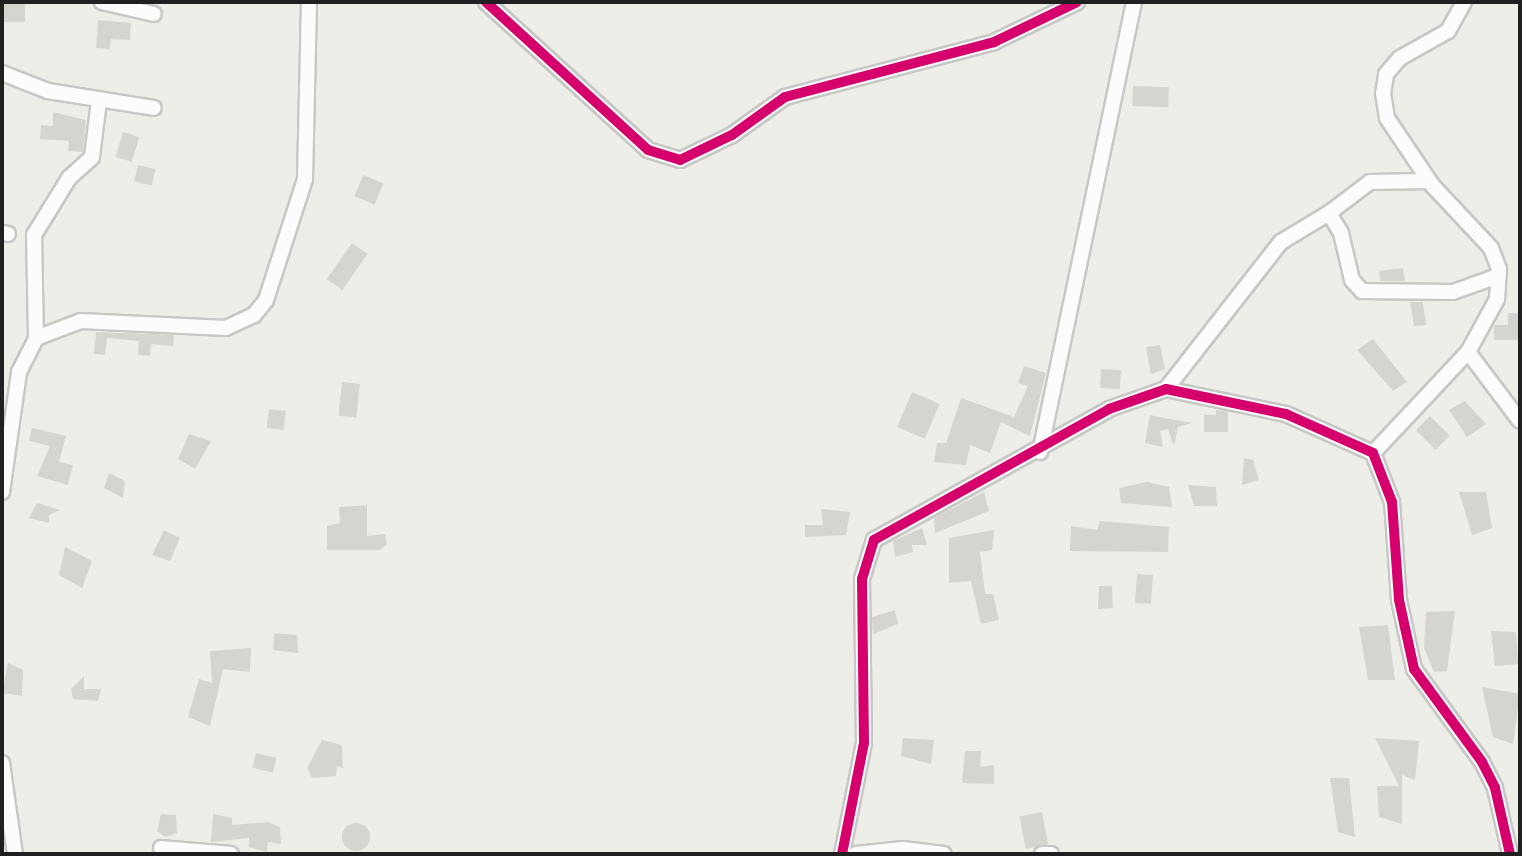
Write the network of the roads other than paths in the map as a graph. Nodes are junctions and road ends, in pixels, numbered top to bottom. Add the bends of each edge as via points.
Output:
1 (102, 2) edge
2 (309, 2) edge
3 (486, 2) edge
4 (1077, 2) edge
5 (1134, 2) edge
6 (1464, 2) edge
7 (154, 14) dead end
8 (2, 73) edge
9 (99, 101) junction
10 (154, 108) dead end
11 (1429, 181) junction
12 (1329, 213) junction
13 (1498, 276) junction
14 (36, 338) junction
15 (1468, 352) junction
16 (1166, 389) junction
17 (1520, 421) edge
18 (1040, 452) junction
19 (1373, 453) junction
20 (2, 492) edge
21 (2, 763) edge
22 (161, 848) dead end
23 (15, 854) edge
24 (231, 854) edge
25 (842, 854) edge
26 (856, 854) edge
27 (944, 854) edge
28 (1042, 854) edge
29 (1051, 854) edge
30 (1510, 854) edge

1 - 7 street
2 - 14 street via 305,179 266,300 254,315 226,328 81,321
3 - 4 street via 648,150 680,160 732,135 785,97 994,42
5 - 18 street
6 - 11 street via 1448,31 1400,58 1386,74 1387,118
8 - 9 street
9 - 10 street
9 - 14 street via 92,157 69,178 34,235
11 - 12 street via 1370,182
11 - 13 street via 1491,248
12 - 13 street via 1341,233 1352,280 1362,291 1453,292
12 - 16 street via 1281,242
13 - 15 street via 1497,299
14 - 20 street via 19,372
15 - 17 street
15 - 19 street
16 - 18 street via 1109,409
16 - 19 street via 1286,414
18 - 25 street via 874,540 861,594 864,743
19 - 30 street via 1392,502 1399,600 1414,669 1482,762 1495,788
21 - 23 street
22 - 24 street
26 - 27 street via 903,849
28 - 29 street

